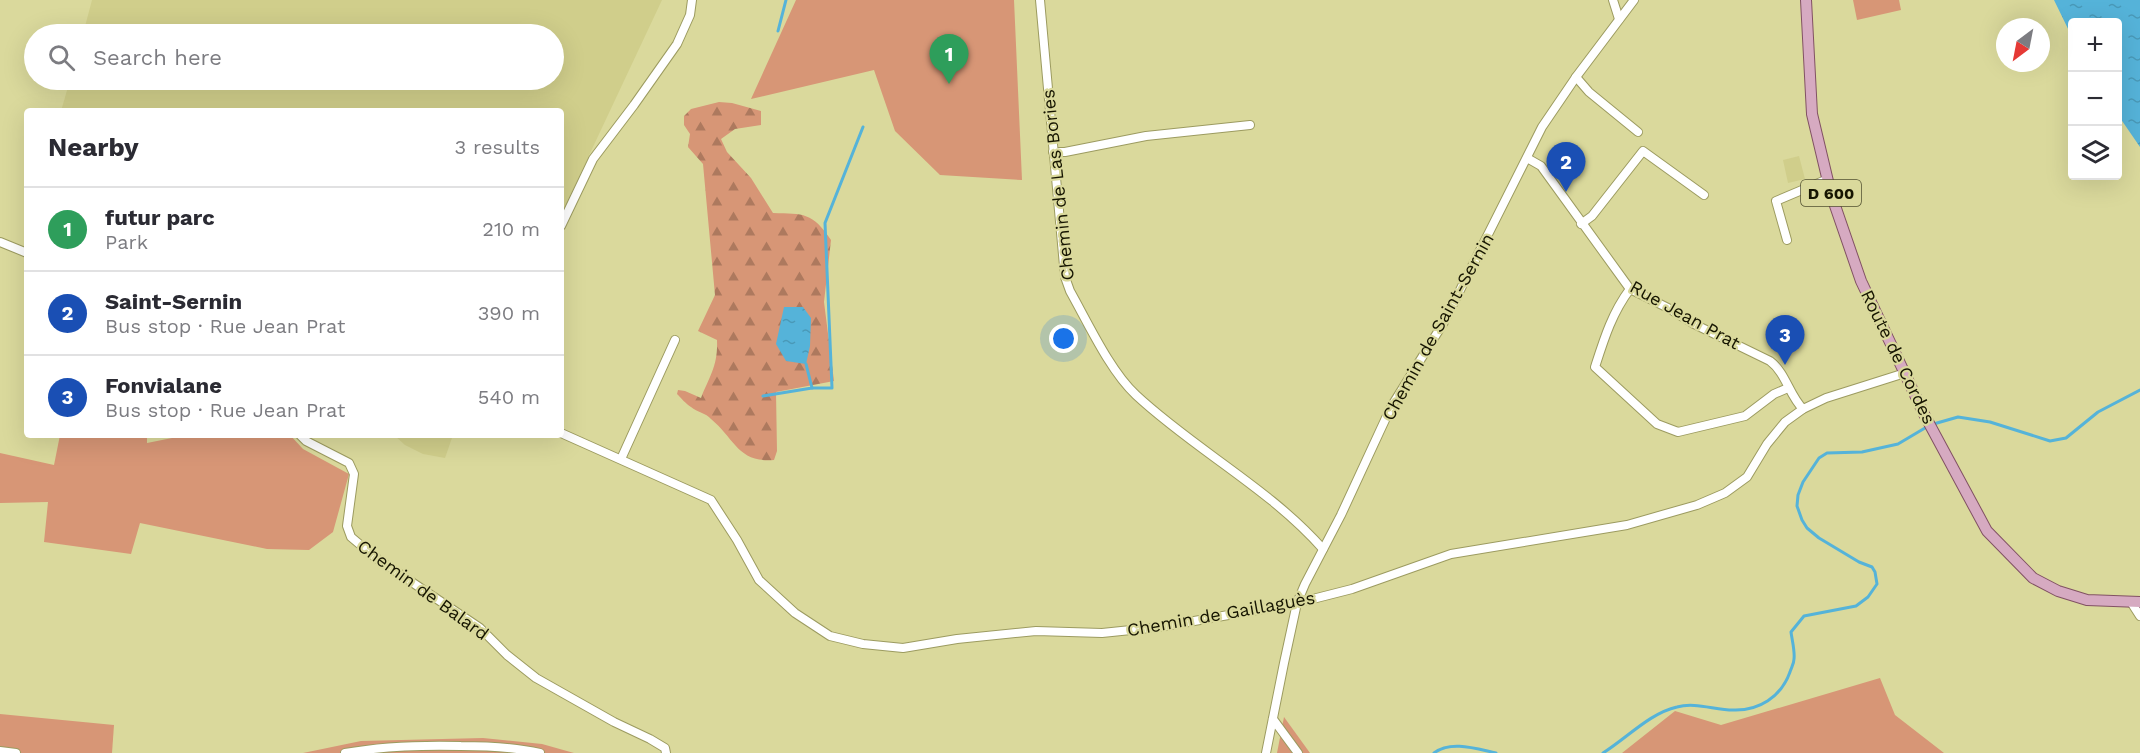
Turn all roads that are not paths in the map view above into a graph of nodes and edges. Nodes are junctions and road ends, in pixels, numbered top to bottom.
1 (692, 0) edge
2 (1040, 0) edge
3 (1613, 0) edge
4 (1634, 0) edge
5 (1806, 0) edge
6 (1619, 19) junction
7 (1576, 77) junction
8 (1250, 125) dead end
9 (1638, 132) dead end
10 (1053, 152) junction
11 (1527, 158) junction
12 (1828, 179) junction
13 (1704, 195) dead end
14 (564, 220) edge
15 (1581, 224) junction
16 (1787, 240) dead end
17 (0, 242) edge
18 (24, 252) edge
19 (1630, 289) junction
20 (675, 340) dead end
21 (1905, 373) junction
22 (1788, 388) junction
23 (1803, 409) junction
24 (564, 433) edge
25 (303, 438) edge
26 (621, 459) junction
27 (1323, 549) junction
28 (2135, 602) edge
29 (1297, 603) junction
30 (2140, 616) edge
31 (1273, 719) junction
32 (0, 752) edge
33 (16, 753) edge
34 (345, 753) edge
35 (540, 753) edge
36 (666, 753) edge
37 (1266, 753) edge
38 (1298, 753) edge

1 - 14 street
2 - 10 street, Chemin de Las Bories
3 - 6 street
4 - 6 street, Chemin de Saint-Sernin
5 - 12 main road, Route de Cordes / D 600
6 - 7 street, Chemin de Saint-Sernin
7 - 9 street
7 - 11 street, Chemin de Saint-Sernin
8 - 10 street
10 - 27 street, Chemin de Las Bories
11 - 15 street, Rue Jean Prat
11 - 27 street, Chemin de Saint-Sernin
12 - 16 street
12 - 21 main road, Route de Cordes / D 600
13 - 15 street
15 - 19 street, Rue Jean Prat
17 - 18 street
19 - 22 street, Rue Jean Prat
19 - 22 street
20 - 26 street
21 - 23 street, Chemin de Gaillaguès
21 - 28 main road, Route de Cordes / D 600
22 - 23 street, Rue Jean Prat
23 - 29 street, Chemin de Gaillaguès
24 - 26 street, Chemin de Gaillaguès
25 - 36 street, Chemin de Balard
26 - 29 street, Chemin de Gaillaguès
27 - 29 street, Chemin de Saint-Sernin
28 - 30 street
29 - 31 street, Chemin de Saint-Sernin
31 - 37 street, Chemin de Saint-Sernin
31 - 38 street
32 - 33 street
34 - 35 street

